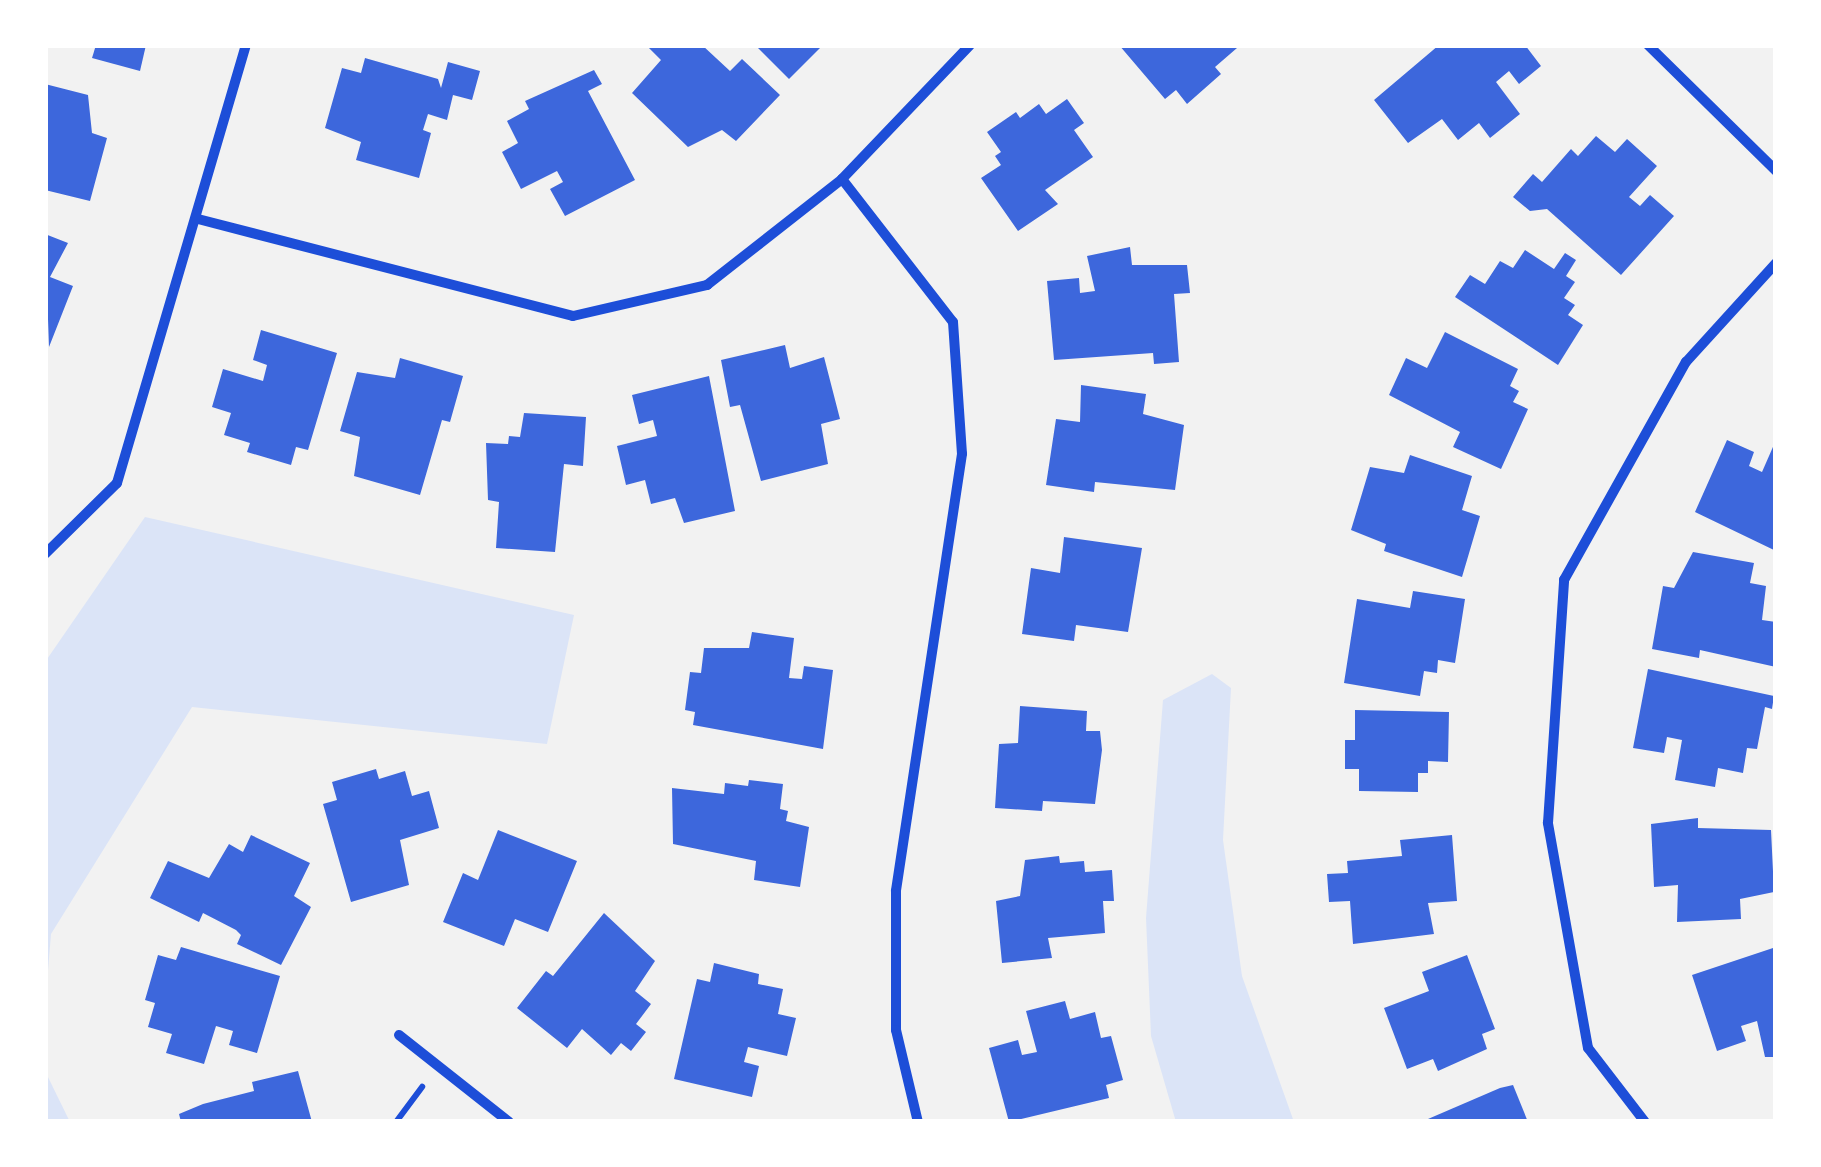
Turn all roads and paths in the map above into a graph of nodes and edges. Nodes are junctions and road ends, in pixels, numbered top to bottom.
1 (246, 45) edge
2 (970, 45) edge
3 (1648, 45) edge
4 (1776, 170) edge
5 (842, 179) junction
6 (198, 219) junction
7 (1776, 263) edge
8 (45, 554) edge
9 (399, 1035) dead end
10 (438, 1066) junction
11 (396, 1122) edge
12 (509, 1122) edge
13 (918, 1122) edge
14 (1645, 1122) edge

1 - 6 street
2 - 5 street
3 - 4 street
5 - 6 street
5 - 13 street
6 - 8 street
7 - 14 street
9 - 10 street
10 - 11 path
10 - 12 street

